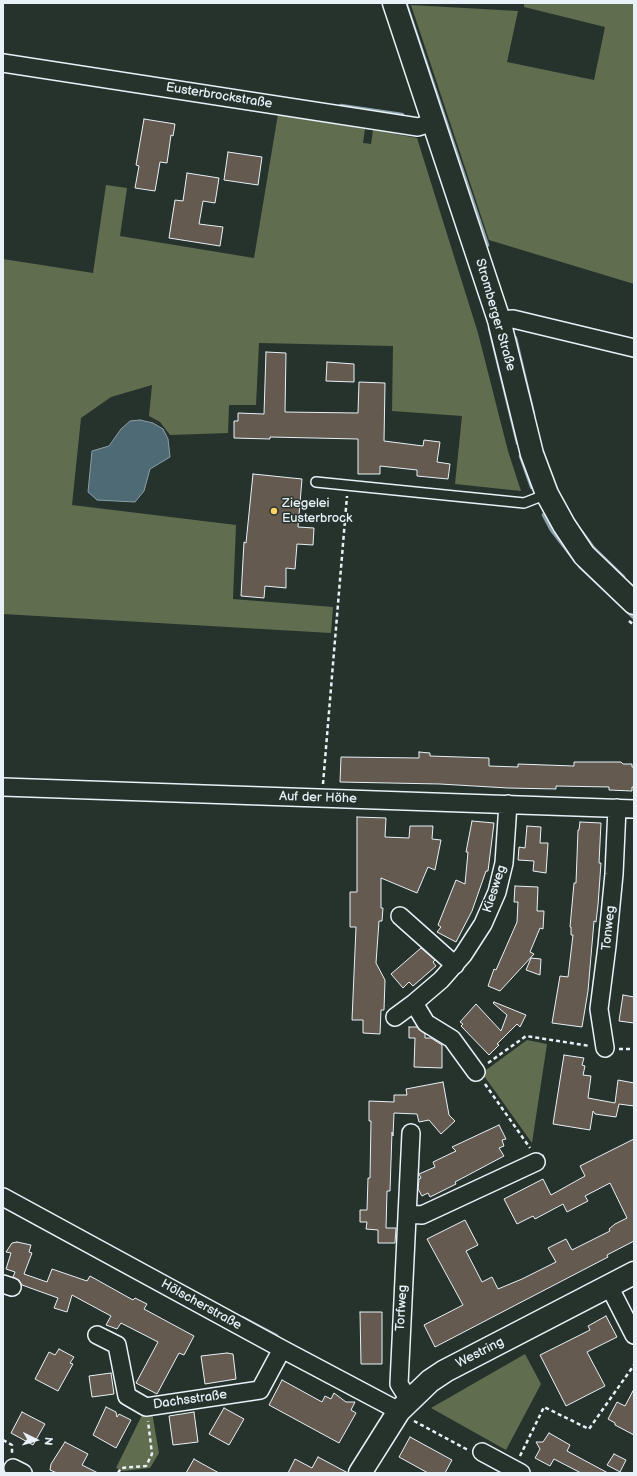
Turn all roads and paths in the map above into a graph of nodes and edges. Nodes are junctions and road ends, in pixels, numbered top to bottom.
1 (394, 3) edge
2 (3, 63) edge
3 (434, 122) junction
4 (500, 320) junction
5 (634, 348) edge
6 (316, 482) dead end
7 (348, 484) junction
8 (547, 494) junction
9 (634, 603) edge
10 (3, 787) edge
11 (322, 798) junction
12 (508, 804) junction
13 (617, 808) junction
14 (634, 808) edge
15 (400, 916) dead end
16 (455, 965) junction
17 (414, 1003) junction
18 (395, 1017) dead end
19 (605, 1048) joint
20 (476, 1072) junction
21 (411, 1133) dead end
22 (536, 1162) joint
23 (3, 1196) edge
24 (407, 1214) junction
25 (634, 1273) edge
26 (609, 1286) junction
27 (97, 1335) dead end
28 (634, 1335) edge
29 (282, 1350) junction
30 (634, 1365) edge
31 (404, 1405) junction
32 (146, 1407) junction
33 (482, 1452) joint
34 (517, 1471) edge
35 (118, 1473) edge
36 (360, 1473) edge

1 - 3 main road, Stromberger Straße
2 - 3 street, Eusterbrockstraße
3 - 4 main road, Stromberger Straße
4 - 5 street
4 - 8 main road, Stromberger Straße
6 - 7 lane
7 - 8 lane
7 - 11 path
8 - 9 main road, Stromberger Straße
10 - 11 street, Auf der Höhe
11 - 12 street, Auf der Höhe
12 - 13 street, Auf der Höhe
12 - 16 street, Kiesweg
13 - 14 street, Auf der Höhe
13 - 19 street, Tonweg
15 - 16 street
16 - 17 street, Kiesweg
17 - 18 street, Kiesweg
17 - 20 street
19 - 20 path
20 - 22 path
21 - 24 street, Torfweg
22 - 24 street
23 - 29 street, Hölscherstraße
24 - 31 street, Torfweg
25 - 26 main road, Westring
26 - 28 street
26 - 31 main road, Westring
27 - 32 street, Dachsstraße
29 - 31 street, Hölscherstraße
29 - 32 street, Dachsstraße
30 - 34 path
31 - 33 path
31 - 36 main road, Westring
32 - 35 path
33 - 34 street

